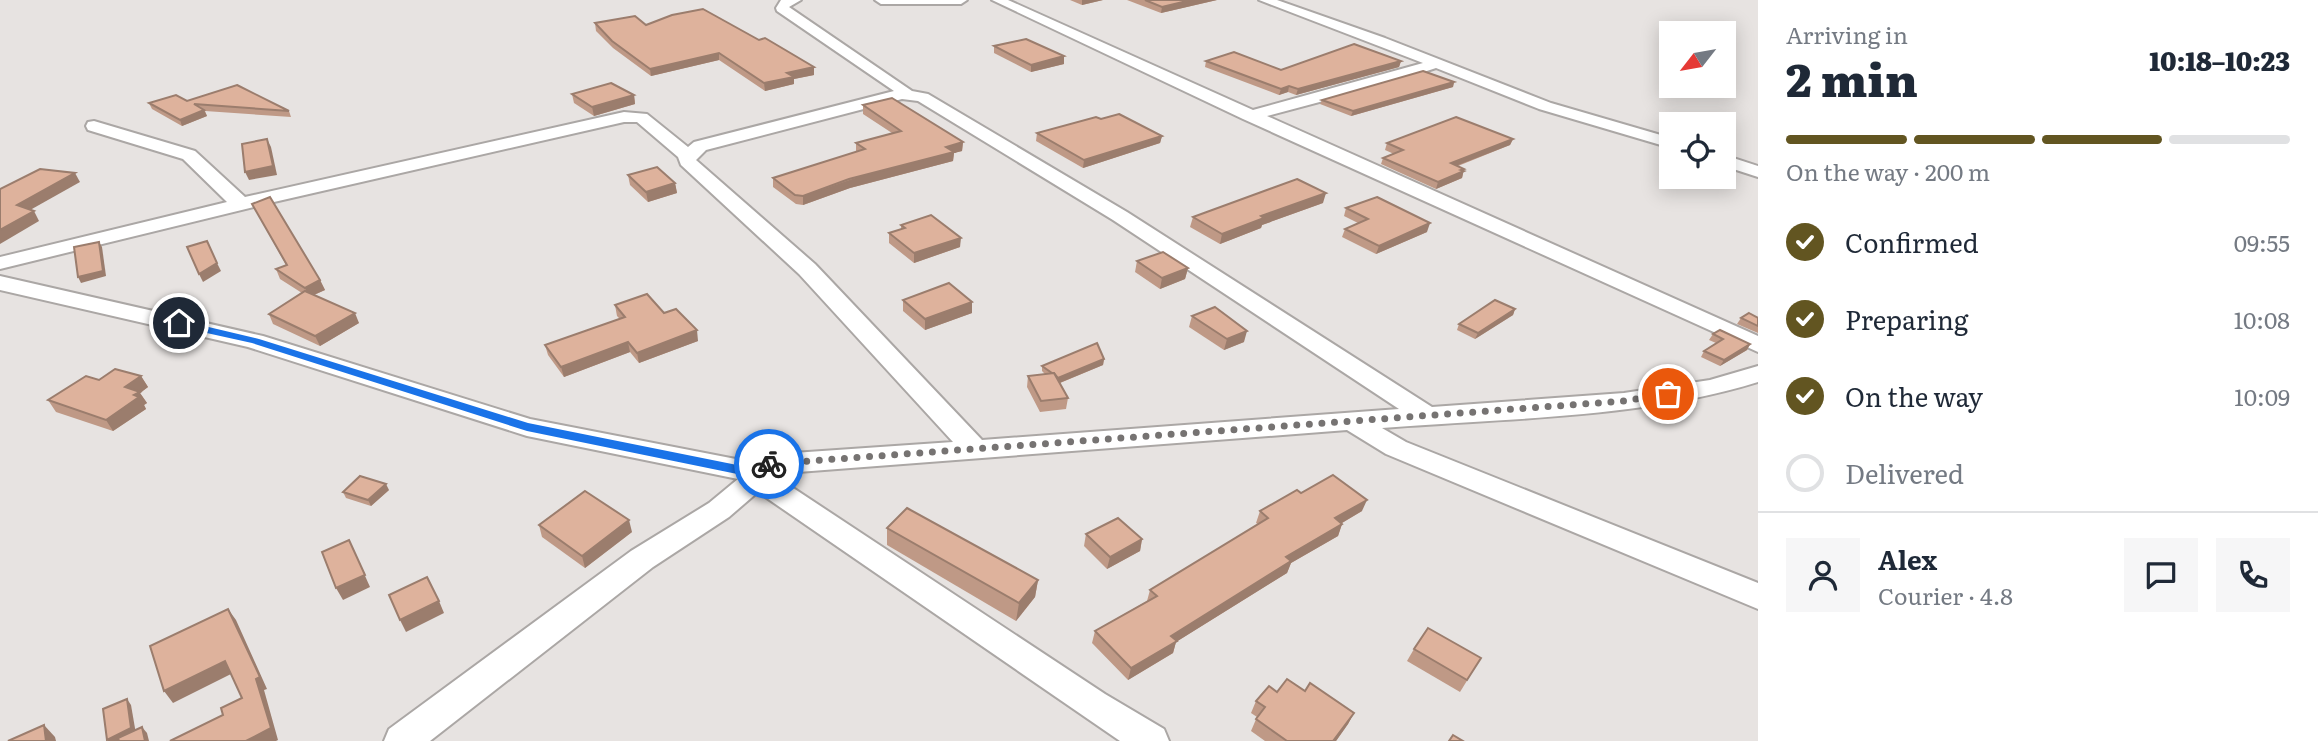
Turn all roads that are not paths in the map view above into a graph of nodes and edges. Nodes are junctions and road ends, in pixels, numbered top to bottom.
1 (795, 0) edge
2 (881, 0) edge
3 (961, 0) edge
4 (998, 0) edge
5 (1265, 0) edge
6 (1437, 63) junction
7 (902, 94) junction
8 (1249, 116) junction
9 (94, 126) dead end
10 (1659, 139) edge
11 (1736, 152) edge
12 (1758, 153) edge
13 (687, 155) junction
14 (1736, 164) edge
15 (1758, 172) edge
16 (241, 204) junction
17 (0, 263) edge
18 (0, 283) edge
19 (1758, 345) edge
20 (1758, 374) edge
21 (1426, 415) junction
22 (1351, 421) junction
23 (974, 448) junction
24 (752, 475) junction
25 (1758, 596) edge
26 (402, 741) edge
27 (1151, 741) edge

1 - 7 street
2 - 3 street
4 - 8 street
5 - 6 street
6 - 8 street
6 - 10 street
7 - 13 street
7 - 21 street
8 - 19 street
9 - 16 street
11 - 12 street
13 - 16 street
13 - 23 street
14 - 15 street
16 - 17 street
18 - 24 street
20 - 21 street
21 - 22 street
22 - 23 street
22 - 25 street
23 - 24 street
24 - 26 street
24 - 27 street

